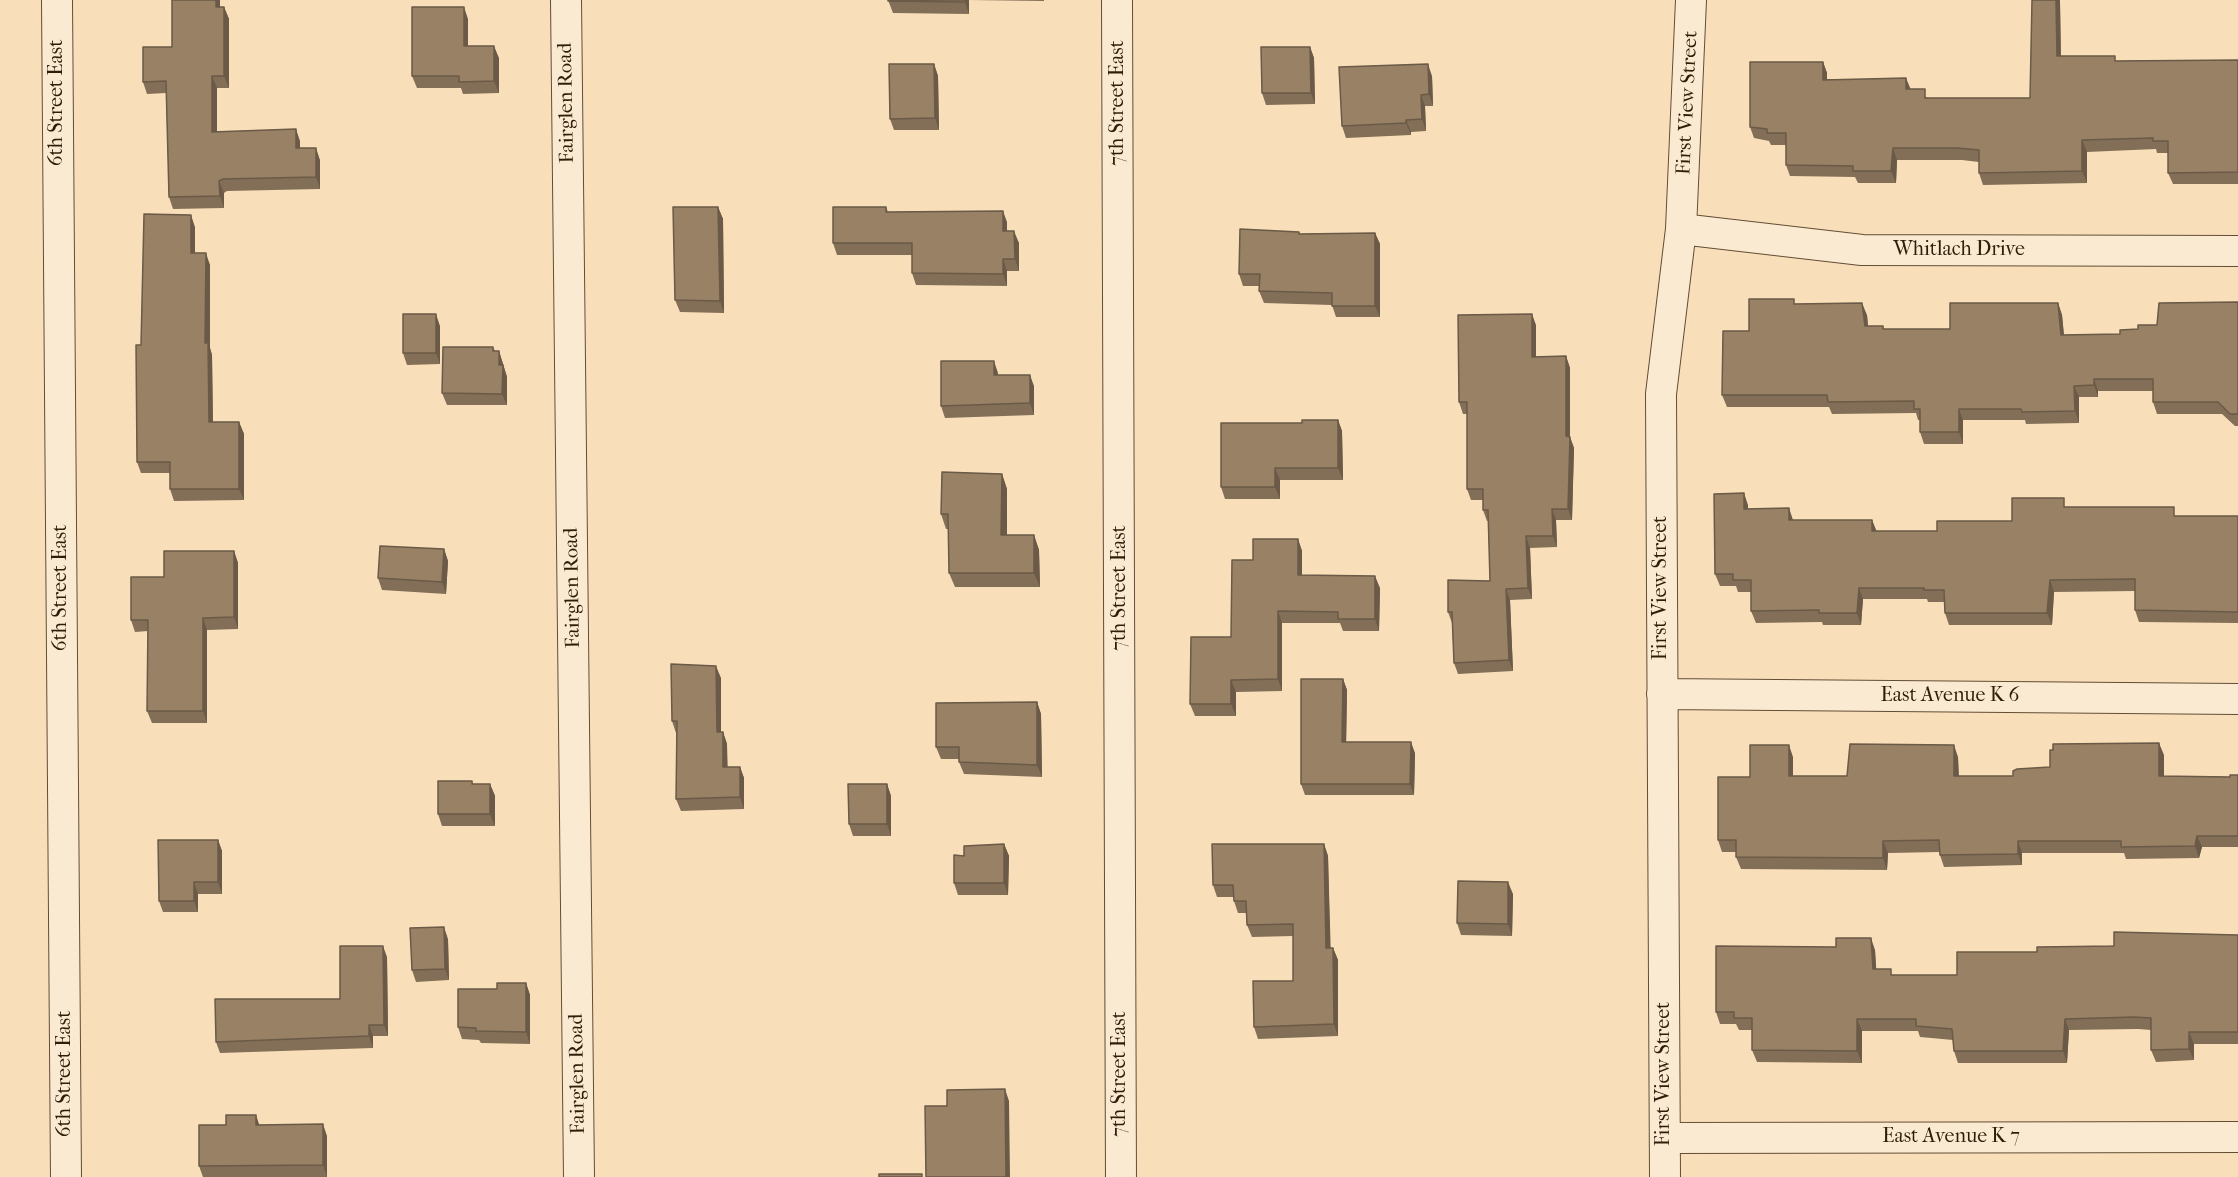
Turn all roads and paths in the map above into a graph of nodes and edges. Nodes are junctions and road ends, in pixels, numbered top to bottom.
1 (57, 0) edge
2 (566, 0) edge
3 (1117, 0) edge
4 (1691, 0) edge
5 (1681, 229) junction
6 (2238, 251) edge
7 (1662, 694) junction
8 (2238, 699) edge
9 (2238, 1137) edge
10 (1665, 1138) junction
11 (66, 1177) edge
12 (579, 1177) edge
13 (1121, 1177) edge
14 (1665, 1177) edge

1 - 11 street, 6th Street East
2 - 12 street, Fairglen Road
3 - 13 street, 7th Street East
4 - 5 street, First View Street
5 - 6 street, Whitlach Drive
5 - 7 street, First View Street
7 - 8 street, East Avenue K 6
7 - 10 street, First View Street
9 - 10 street, East Avenue K 7
10 - 14 street, First View Street

